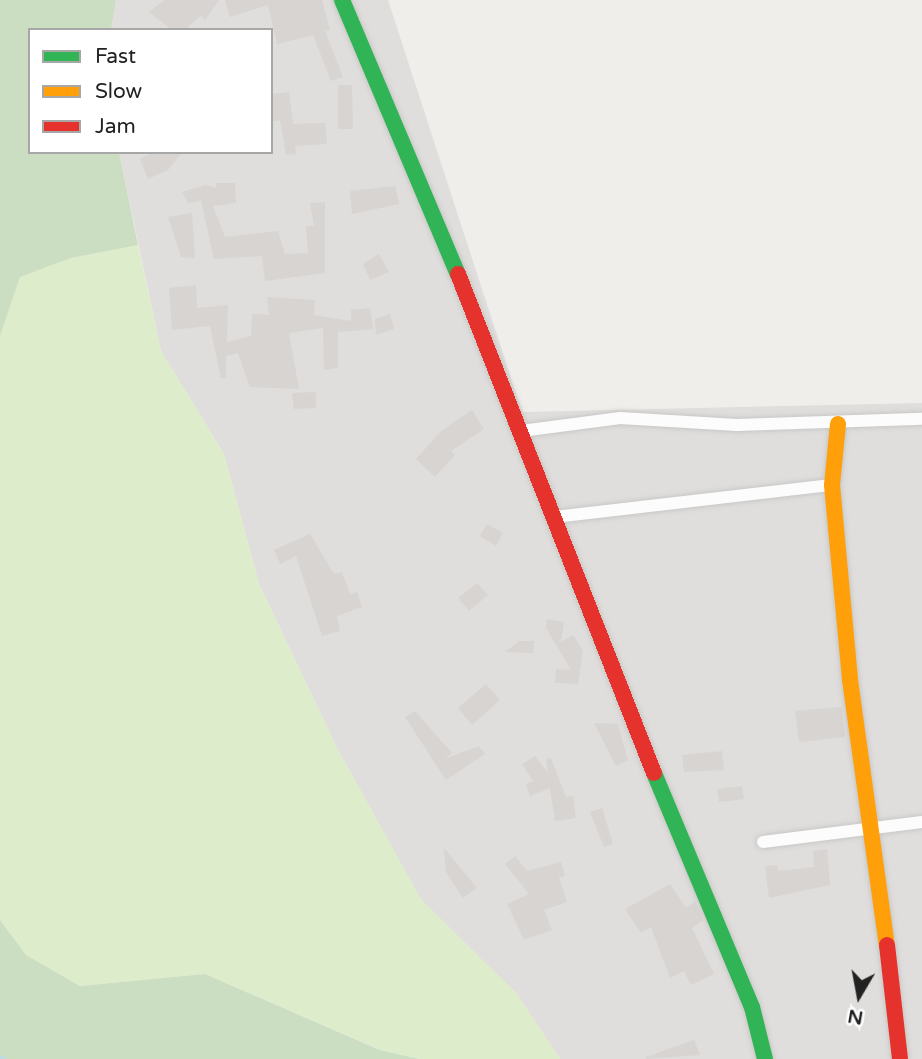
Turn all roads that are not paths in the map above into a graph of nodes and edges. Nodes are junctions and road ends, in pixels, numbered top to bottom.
1 (342, 0) edge
2 (922, 419) edge
3 (838, 424) junction
4 (521, 431) junction
5 (832, 485) junction
6 (554, 517) junction
7 (922, 822) edge
8 (874, 826) junction
9 (763, 842) dead end
10 (765, 1059) edge
11 (900, 1059) edge

1 - 4 street
2 - 3 street
3 - 4 street
3 - 5 street
4 - 6 street
5 - 6 street
5 - 8 street
6 - 10 street
7 - 8 street
8 - 9 street
8 - 11 street

